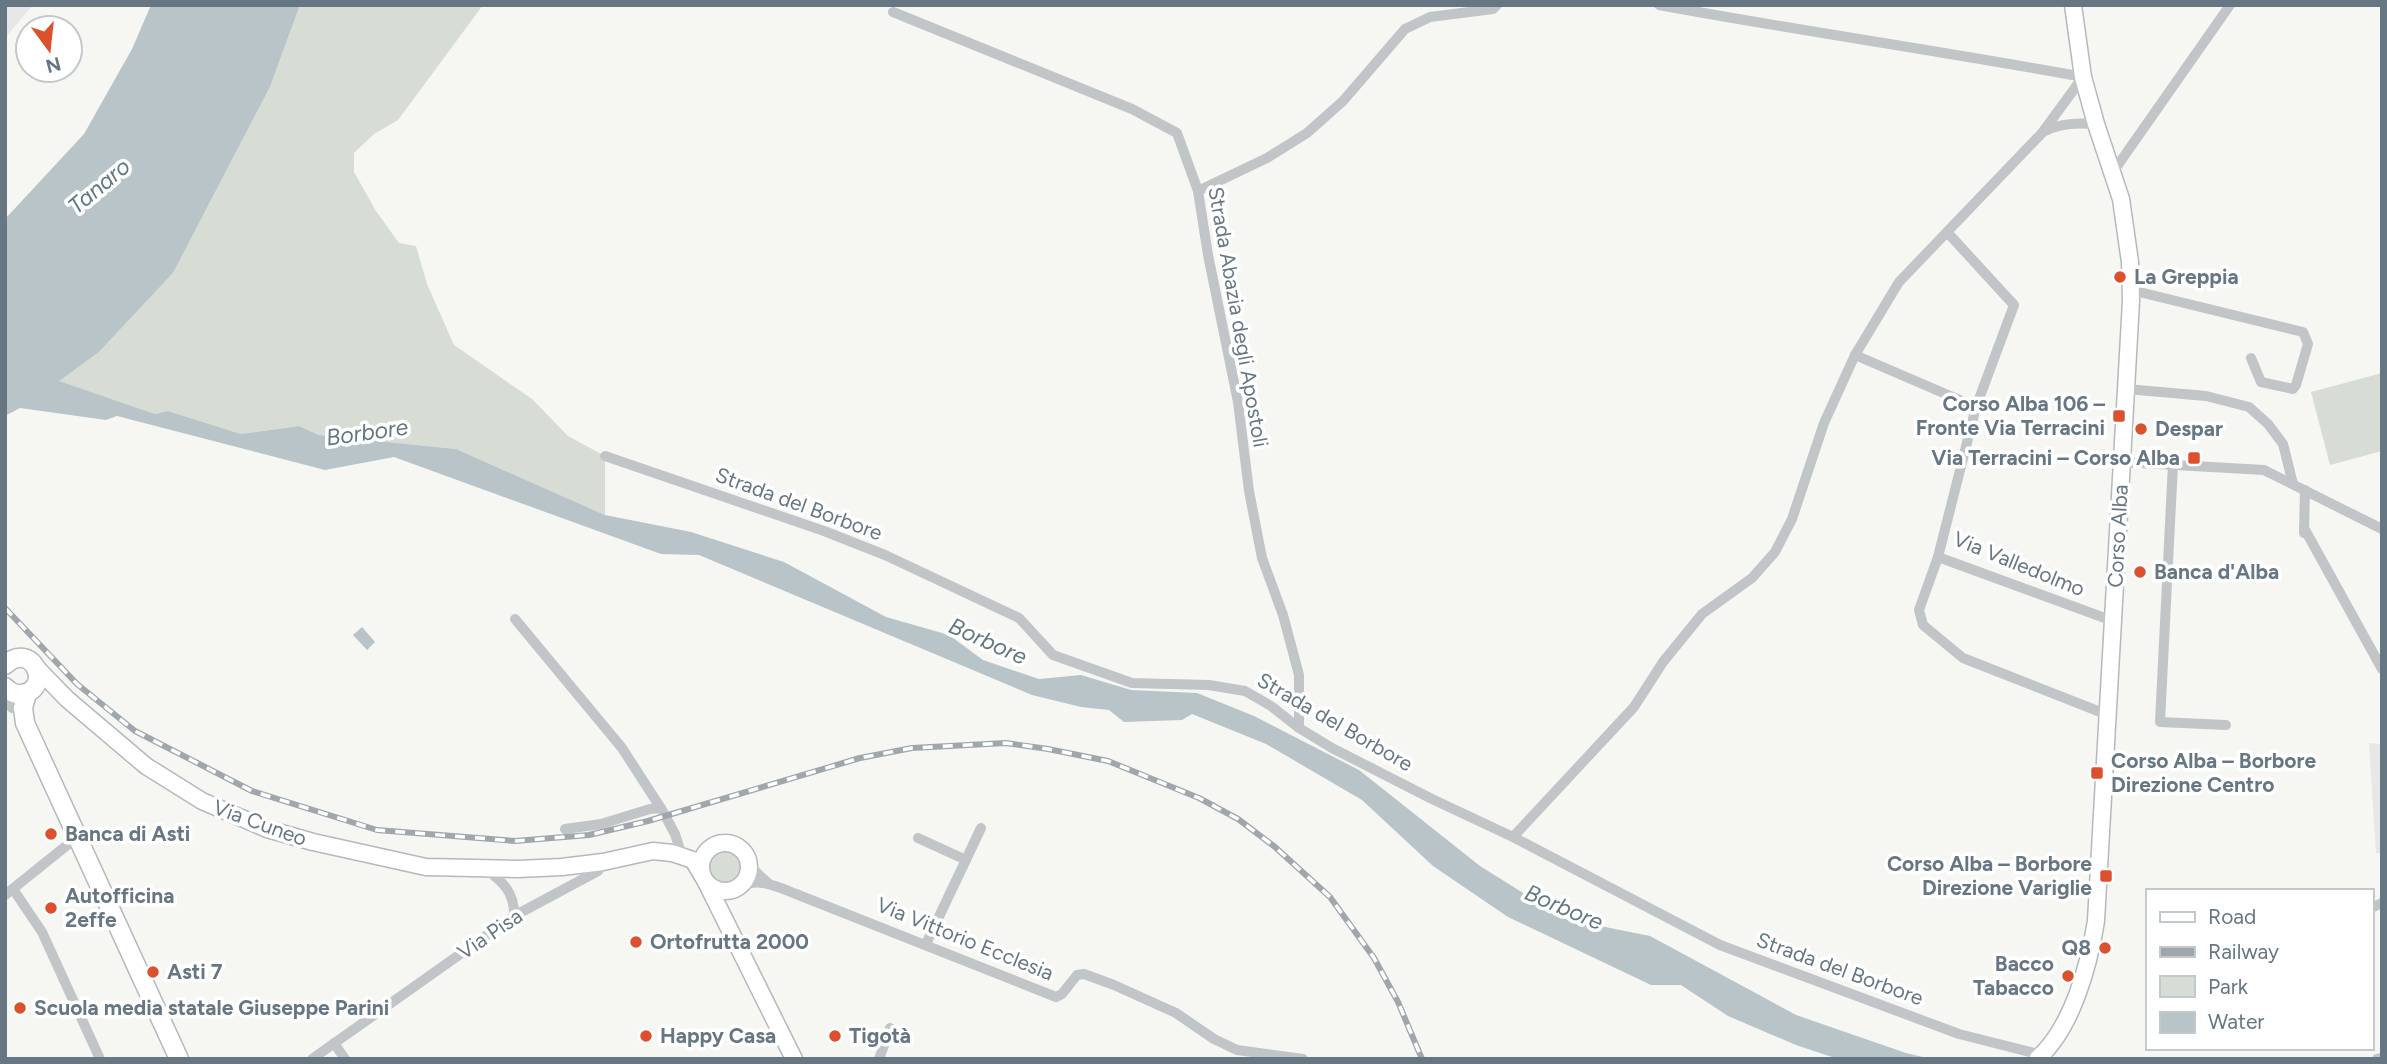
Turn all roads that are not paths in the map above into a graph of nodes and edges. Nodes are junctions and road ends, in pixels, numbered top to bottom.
1 (1497, 5) edge
2 (1659, 5) edge
3 (2073, 5) edge
4 (2230, 5) edge
5 (893, 12) dead end
6 (2084, 77) junction
7 (2096, 124) junction
8 (2042, 132) junction
9 (2113, 172) junction
10 (1198, 191) junction
11 (1947, 232) junction
12 (2131, 289) junction
13 (1855, 355) junction
14 (2251, 358) dead end
15 (2126, 389) junction
16 (1976, 407) junction
17 (606, 456) dead end
18 (2122, 461) junction
19 (2173, 464) junction
20 (2292, 484) junction
21 (2305, 490) junction
22 (2382, 529) edge
23 (1938, 557) junction
24 (515, 619) dead end
25 (2113, 621) junction
26 (16, 660) edge
27 (2382, 669) edge
28 (6, 688) edge
29 (30, 690) junction
30 (67, 699) junction
31 (9, 703) edge
32 (2108, 715) junction
33 (25, 723) junction
34 (2226, 725) dead end
35 (1299, 728) junction
36 (661, 808) junction
37 (565, 828) dead end
38 (981, 828) dead end
39 (1513, 837) junction
40 (76, 838) junction
41 (918, 838) dead end
42 (713, 846) junction
43 (682, 856) junction
44 (748, 859) junction
45 (966, 860) junction
46 (603, 862) junction
47 (486, 869) junction
48 (704, 879) junction
49 (769, 884) junction
50 (737, 888) junction
51 (9, 892) edge
52 (723, 913) junction
53 (514, 916) junction
54 (926, 944) junction
55 (890, 1028) dead end
56 (334, 1043) junction
57 (2042, 1057) edge
58 (100, 1059) edge
59 (179, 1059) edge
60 (312, 1059) edge
61 (345, 1059) edge
62 (794, 1059) edge
63 (879, 1059) edge
64 (1303, 1059) edge

1 - 10 street
2 - 6 street
3 - 6 street, Corso Alba
4 - 9 street
5 - 10 street, Strada Abazia degli Apostoli
6 - 7 street, Corso Alba
6 - 8 street
7 - 8 street
7 - 9 street, Corso Alba
8 - 11 street
9 - 12 street, Corso Alba
10 - 35 street, Strada Abazia degli Apostoli
11 - 13 street
11 - 16 street, Via Valledolmo
12 - 14 street
12 - 15 street, Corso Alba
13 - 16 street
13 - 39 street
15 - 18 street, Corso Alba
15 - 20 street
16 - 23 street, Via Valledolmo
17 - 35 street, Strada del Borbore
18 - 19 street
18 - 25 street, Corso Alba
19 - 20 street
19 - 34 street
20 - 21 street
21 - 22 street
21 - 27 street
23 - 25 street, Via Valledolmo
23 - 32 street
24 - 36 street
25 - 32 street, Corso Alba
26 - 29 main road
26 - 30 street, Via Cuneo
28 - 29 main road
28 - 31 main road
29 - 30 street, Via Cuneo
29 - 33 main road
30 - 47 street, Via Cuneo
31 - 33 main road
32 - 57 street, Corso Alba
33 - 40 main road
35 - 39 street, Strada del Borbore
36 - 37 street
36 - 43 street
38 - 45 street
39 - 57 street, Strada del Borbore
40 - 51 street
40 - 59 main road
41 - 45 street
42 - 43 street, Via Pisa
42 - 44 street
42 - 48 street
43 - 46 street, Via Pisa
43 - 48 street
44 - 49 street, Via Vittorio Ecclesia
44 - 50 street
45 - 54 street
46 - 47 street, Via Cuneo
46 - 53 street, Via Pisa
47 - 53 street
48 - 50 street
48 - 52 street
49 - 50 street, Via Vittorio Ecclesia
49 - 54 street, Via Vittorio Ecclesia
50 - 52 street
51 - 58 street
52 - 62 street
53 - 56 street, Via Pisa
54 - 64 street, Via Vittorio Ecclesia
55 - 63 street
56 - 60 street, Via Pisa
56 - 61 street

